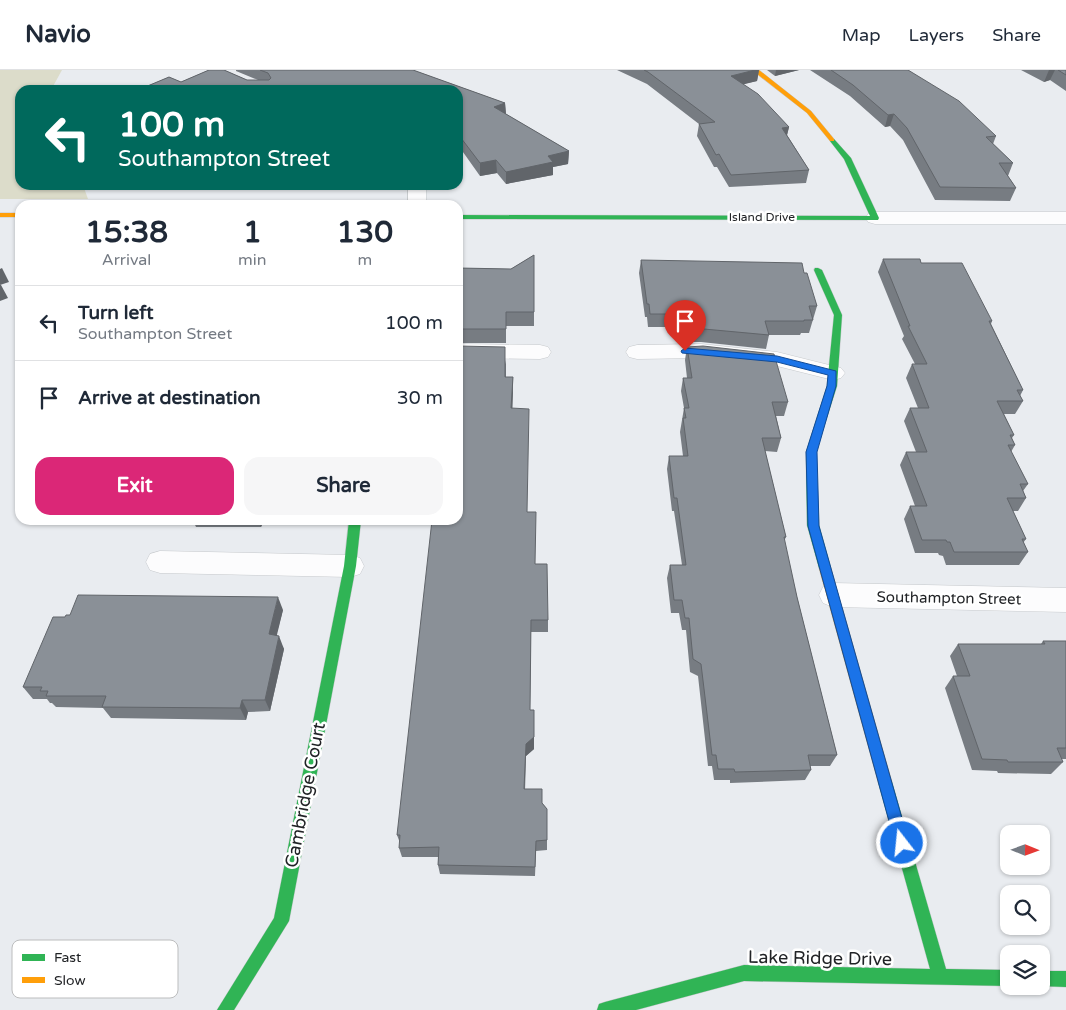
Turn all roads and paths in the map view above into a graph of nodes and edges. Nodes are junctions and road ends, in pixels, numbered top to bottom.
1 (755, 70) edge
2 (0, 215) edge
3 (15, 215) edge
4 (463, 216) edge
5 (875, 218) junction
6 (1066, 218) edge
7 (818, 270) dead end
8 (463, 351) edge
9 (540, 352) dead end
10 (637, 352) dead end
11 (833, 374) junction
12 (354, 525) edge
13 (160, 562) dead end
14 (350, 566) junction
15 (833, 595) junction
16 (1066, 600) edge
17 (940, 977) junction
18 (1000, 978) edge
19 (1050, 979) edge
20 (1066, 979) edge
21 (225, 1010) edge
22 (605, 1010) edge

1 - 5 street
2 - 3 street
4 - 5 street, Island Drive
5 - 6 street, Island Drive
7 - 11 street
8 - 9 street
10 - 11 street
11 - 15 street
12 - 14 street, Cambridge Court
13 - 14 street
14 - 21 street, Cambridge Court
15 - 16 street, Southampton Street
15 - 17 street
17 - 18 street, Lake Ridge Drive
17 - 22 street, Lake Ridge Drive
19 - 20 street

